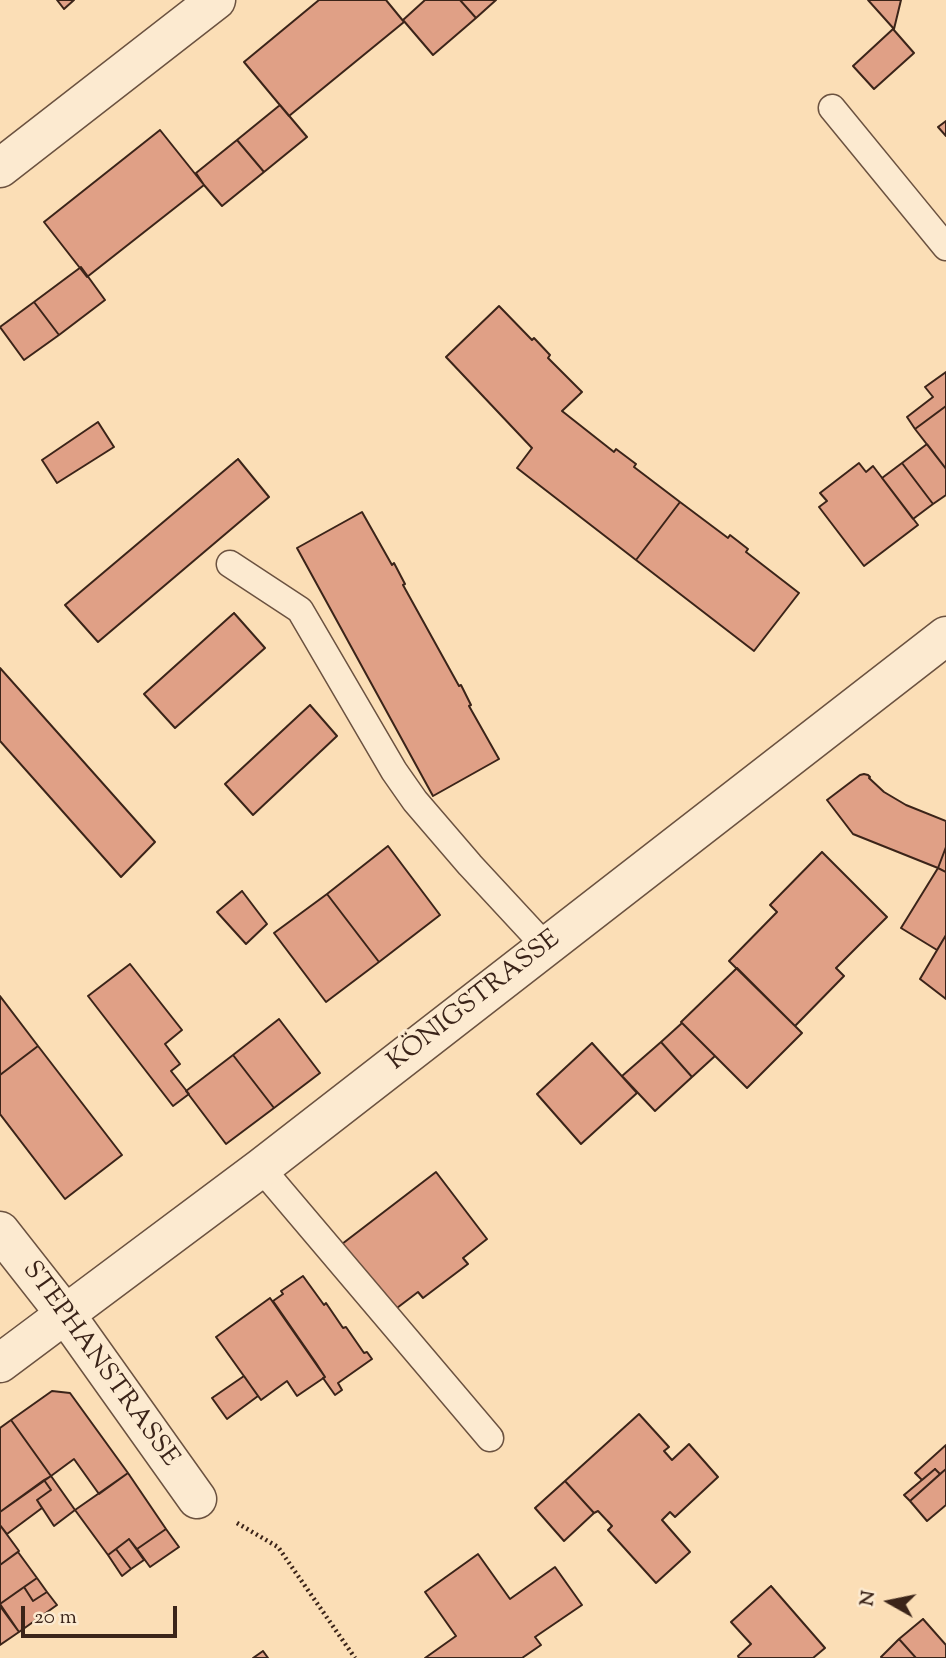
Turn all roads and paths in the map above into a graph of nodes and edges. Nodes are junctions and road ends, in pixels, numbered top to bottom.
1 (216, 0) edge
2 (832, 108) dead end
3 (0, 167) edge
4 (946, 247) edge
5 (229, 564) dead end
6 (946, 636) edge
7 (546, 947) junction
8 (261, 1168) junction
9 (0, 1231) edge
10 (66, 1315) junction
11 (0, 1363) edge
12 (489, 1438) dead end
13 (197, 1499) joint
14 (355, 1658) edge

1 - 3 street
2 - 4 lane
5 - 7 lane
6 - 7 street, KÖNIGSTRASSE
7 - 8 street, KÖNIGSTRASSE
8 - 10 street, KÖNIGSTRASSE
8 - 12 lane
9 - 10 street, STEPHANSTRASSE
10 - 11 street, KÖNIGSTRASSE
10 - 13 street, STEPHANSTRASSE
13 - 14 path

